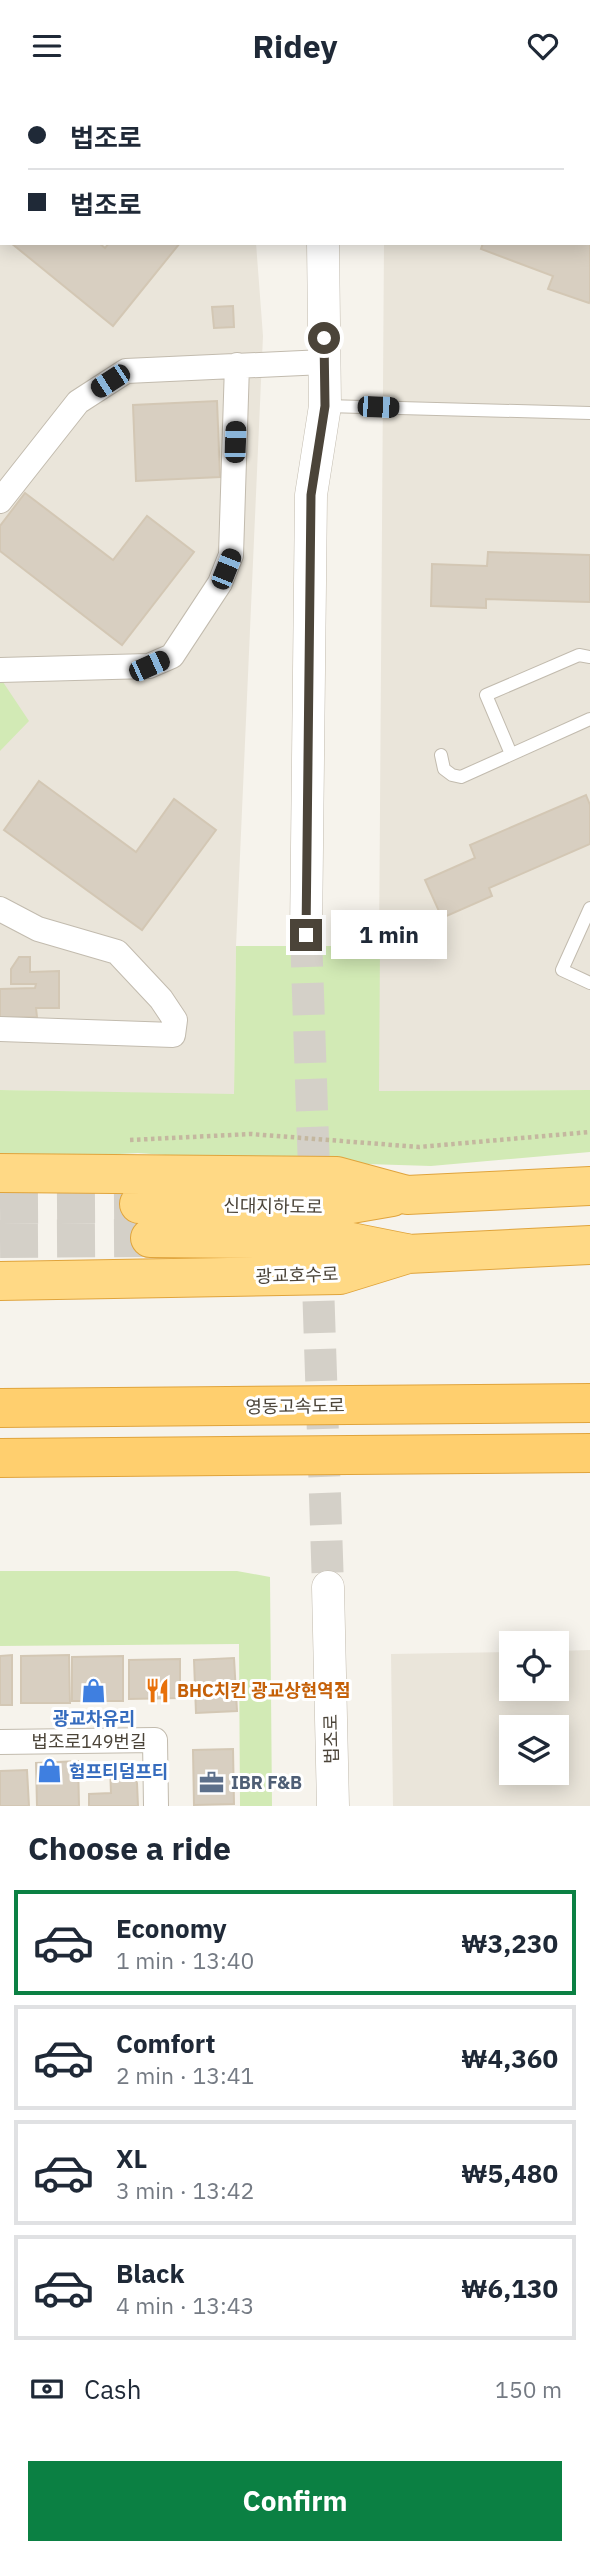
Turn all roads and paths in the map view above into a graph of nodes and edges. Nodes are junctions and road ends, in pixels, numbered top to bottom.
1 (323, 245) edge
2 (324, 362) junction
3 (237, 365) junction
4 (325, 406) junction
5 (590, 413) edge
6 (0, 501) edge
7 (590, 657) edge
8 (0, 670) edge
9 (590, 719) edge
10 (512, 754) junction
11 (441, 755) dead end
12 (590, 908) edge
13 (0, 909) edge
14 (306, 935) tunnel mouth
15 (590, 983) edge
16 (0, 1029) edge
17 (590, 1132) edge
18 (122, 1140) dead end
19 (0, 1173) edge
20 (590, 1185) edge
21 (407, 1195) junction
22 (590, 1245) edge
23 (408, 1254) junction
24 (0, 1281) edge
25 (590, 1403) edge
26 (0, 1408) edge
27 (590, 1453) edge
28 (0, 1458) edge
29 (328, 1587) tunnel mouth
30 (0, 1742) edge
31 (156, 1806) edge
32 (333, 1806) edge

1 - 2 street
2 - 3 street
2 - 4 street
3 - 6 street
3 - 8 street
4 - 5 lane
4 - 14 street
7 - 10 lane
9 - 10 lane
10 - 11 lane
12 - 15 lane
13 - 16 street
17 - 18 path
19 - 21 highway
20 - 21 highway
21 - 23 highway, 신대지하도로
22 - 23 highway, 광교호수로
23 - 24 highway, 광교호수로
25 - 26 highway, 영동고속도로
27 - 28 highway
29 - 32 street, 법조로
30 - 31 street, 법조로149번길

